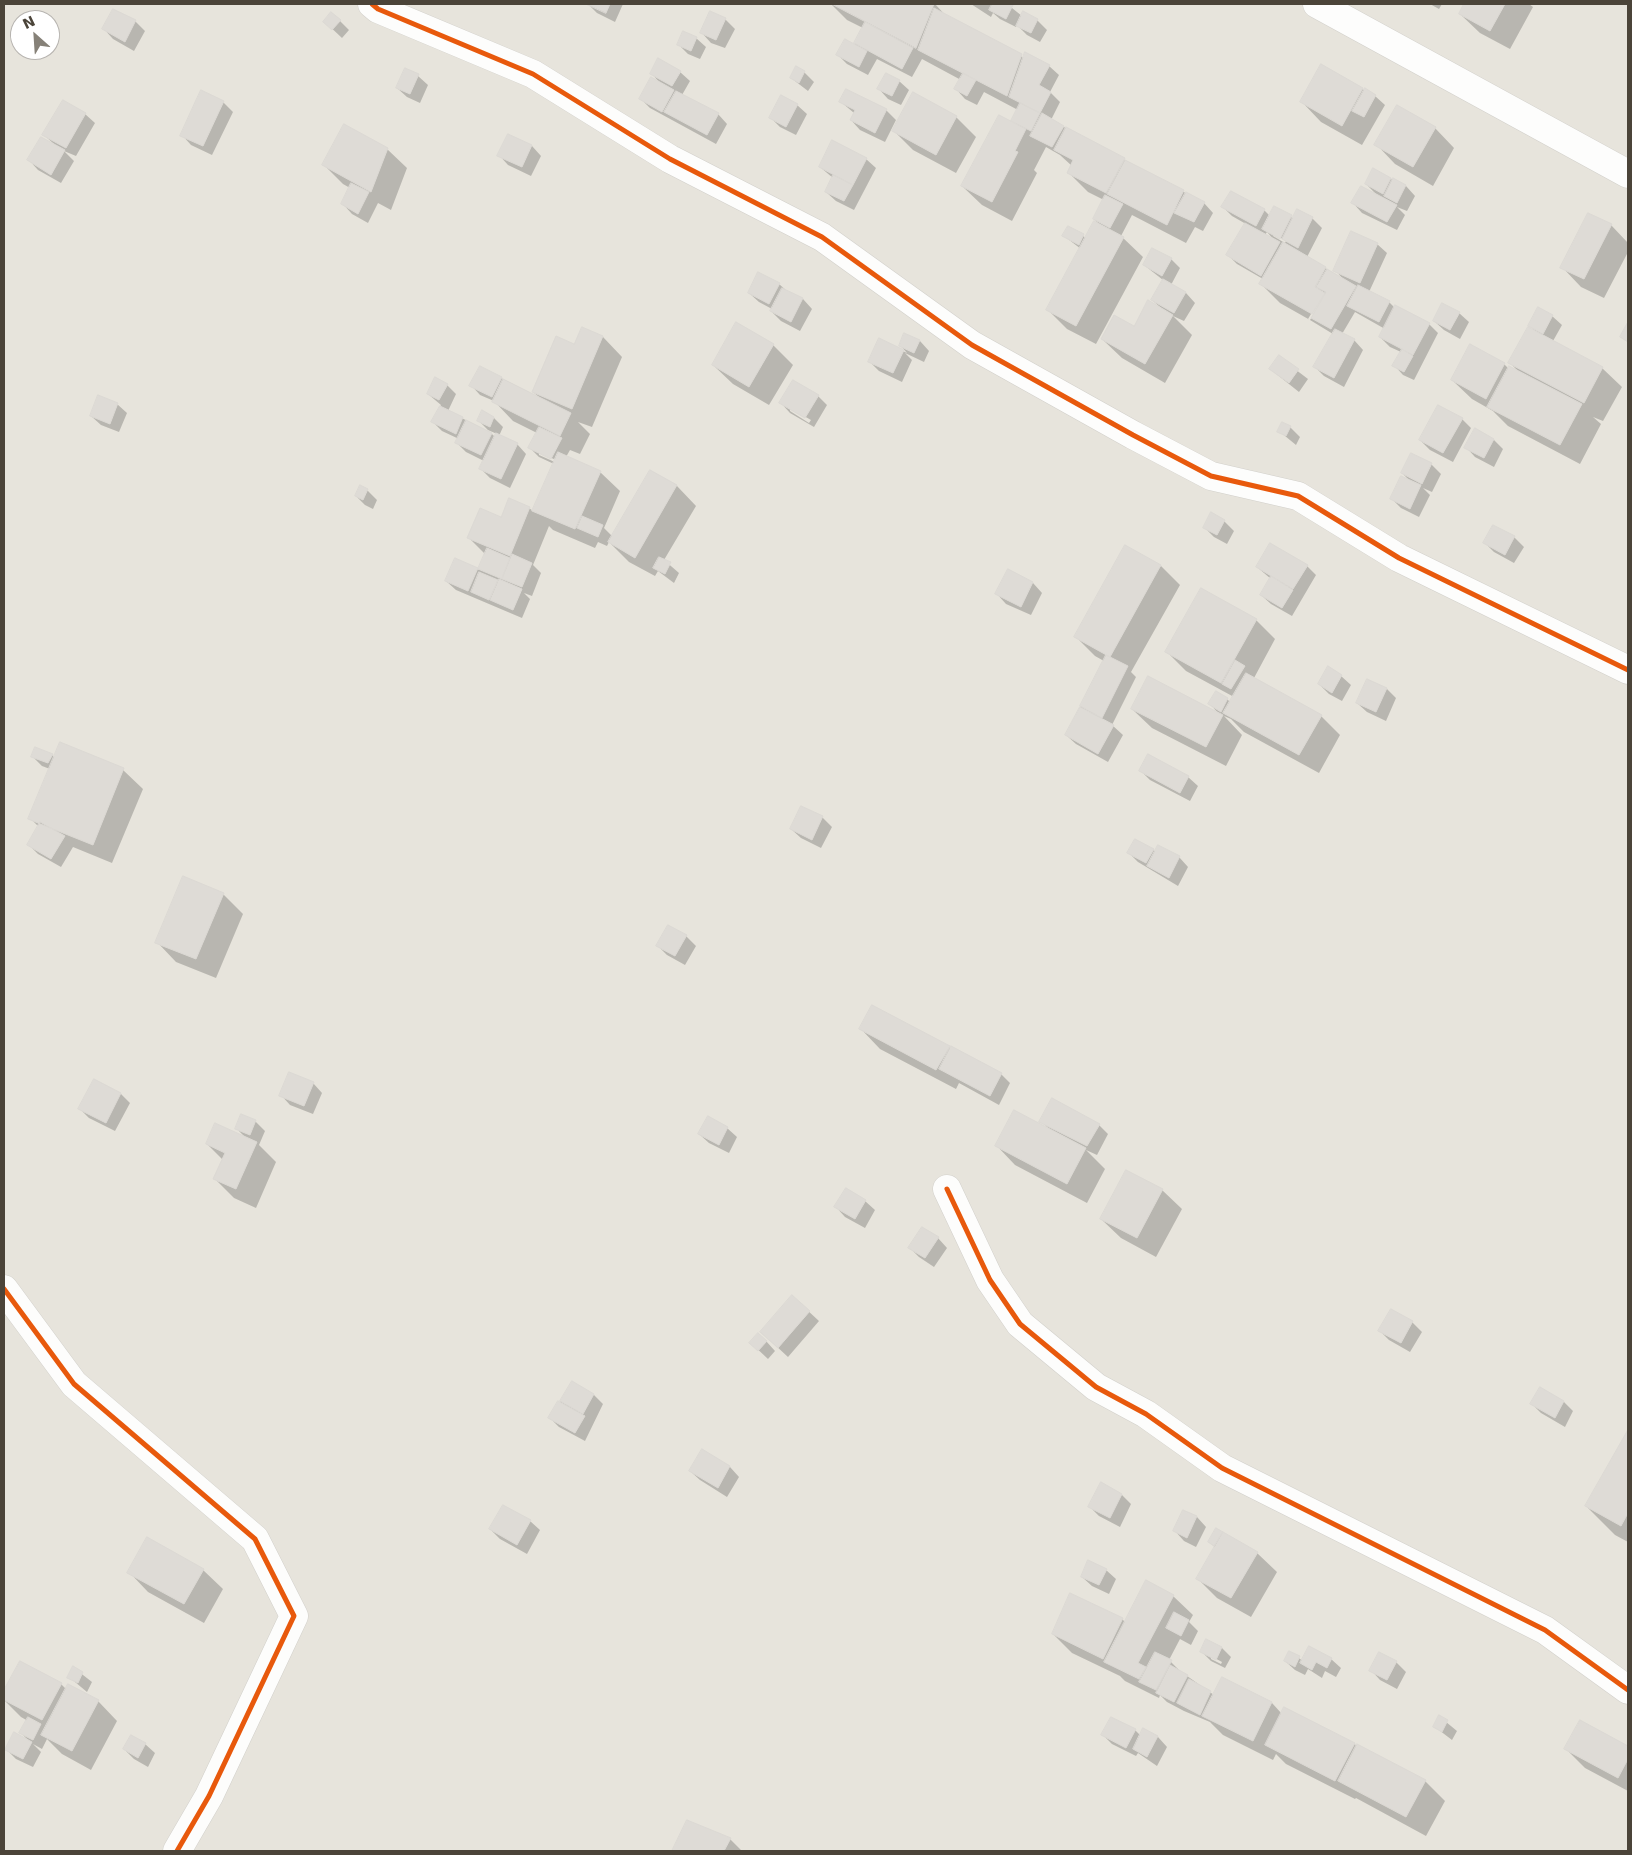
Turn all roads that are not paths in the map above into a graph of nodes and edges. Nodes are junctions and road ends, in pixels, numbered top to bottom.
1 (372, 4) edge
2 (1317, 4) edge
3 (1628, 174) edge
4 (1628, 670) edge
5 (946, 1188) dead end
6 (4, 1289) edge
7 (1628, 1690) edge
8 (178, 1851) edge

1 - 4 street
2 - 3 street
5 - 7 street
6 - 8 street

